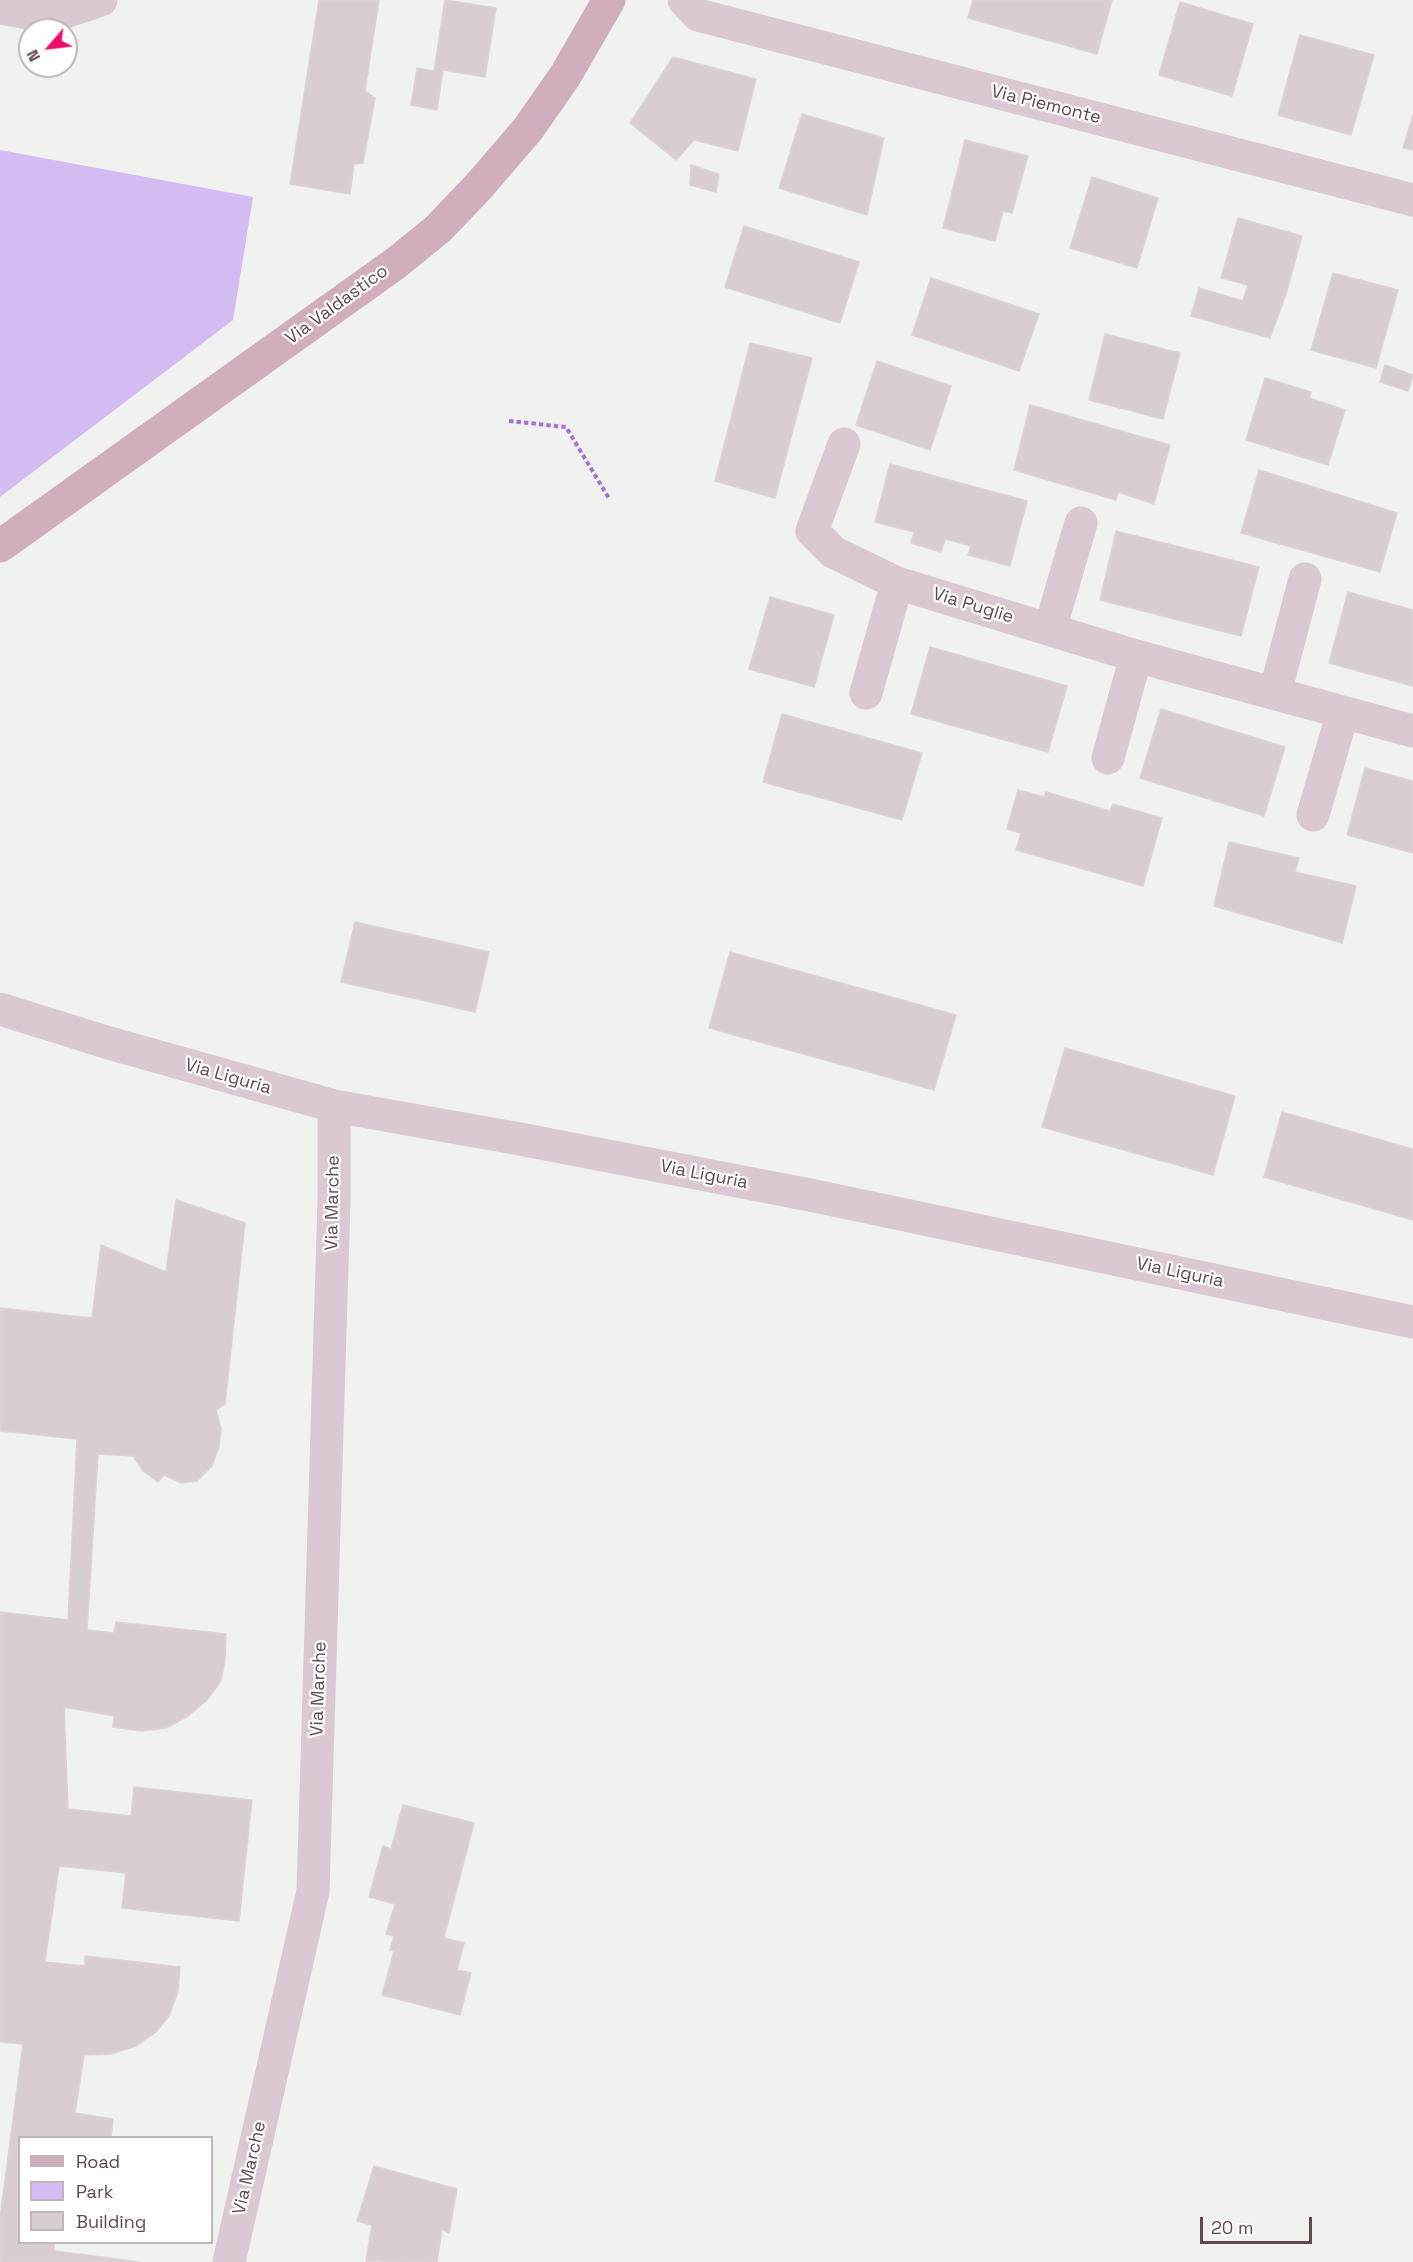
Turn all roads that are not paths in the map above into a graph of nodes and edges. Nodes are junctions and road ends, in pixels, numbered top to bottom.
1 (100, 0) edge
2 (609, 0) edge
3 (684, 0) edge
4 (0, 8) edge
5 (1413, 200) edge
6 (844, 444) dead end
7 (1081, 523) dead end
8 (0, 546) edge
9 (1305, 579) dead end
10 (897, 583) junction
11 (1050, 629) junction
12 (1136, 656) junction
13 (866, 693) dead end
14 (1275, 693) junction
15 (1343, 712) junction
16 (1413, 731) edge
17 (1108, 758) dead end
18 (1313, 815) dead end
19 (0, 1009) edge
20 (334, 1106) junction
21 (1413, 1322) edge
22 (229, 2262) edge

1 - 4 street
2 - 8 main road, Via Valdastico
3 - 5 street, Via Piemonte
6 - 10 street, Via Puglie
7 - 11 street
9 - 14 street
10 - 11 street, Via Puglie
10 - 13 street
11 - 12 street, Via Puglie
12 - 14 street, Via Puglie
12 - 17 street
14 - 15 street, Via Puglie
15 - 16 street, Via Puglie
15 - 18 street
19 - 20 street, Via Liguria
20 - 21 street, Via Liguria
20 - 22 street, Via Marche

